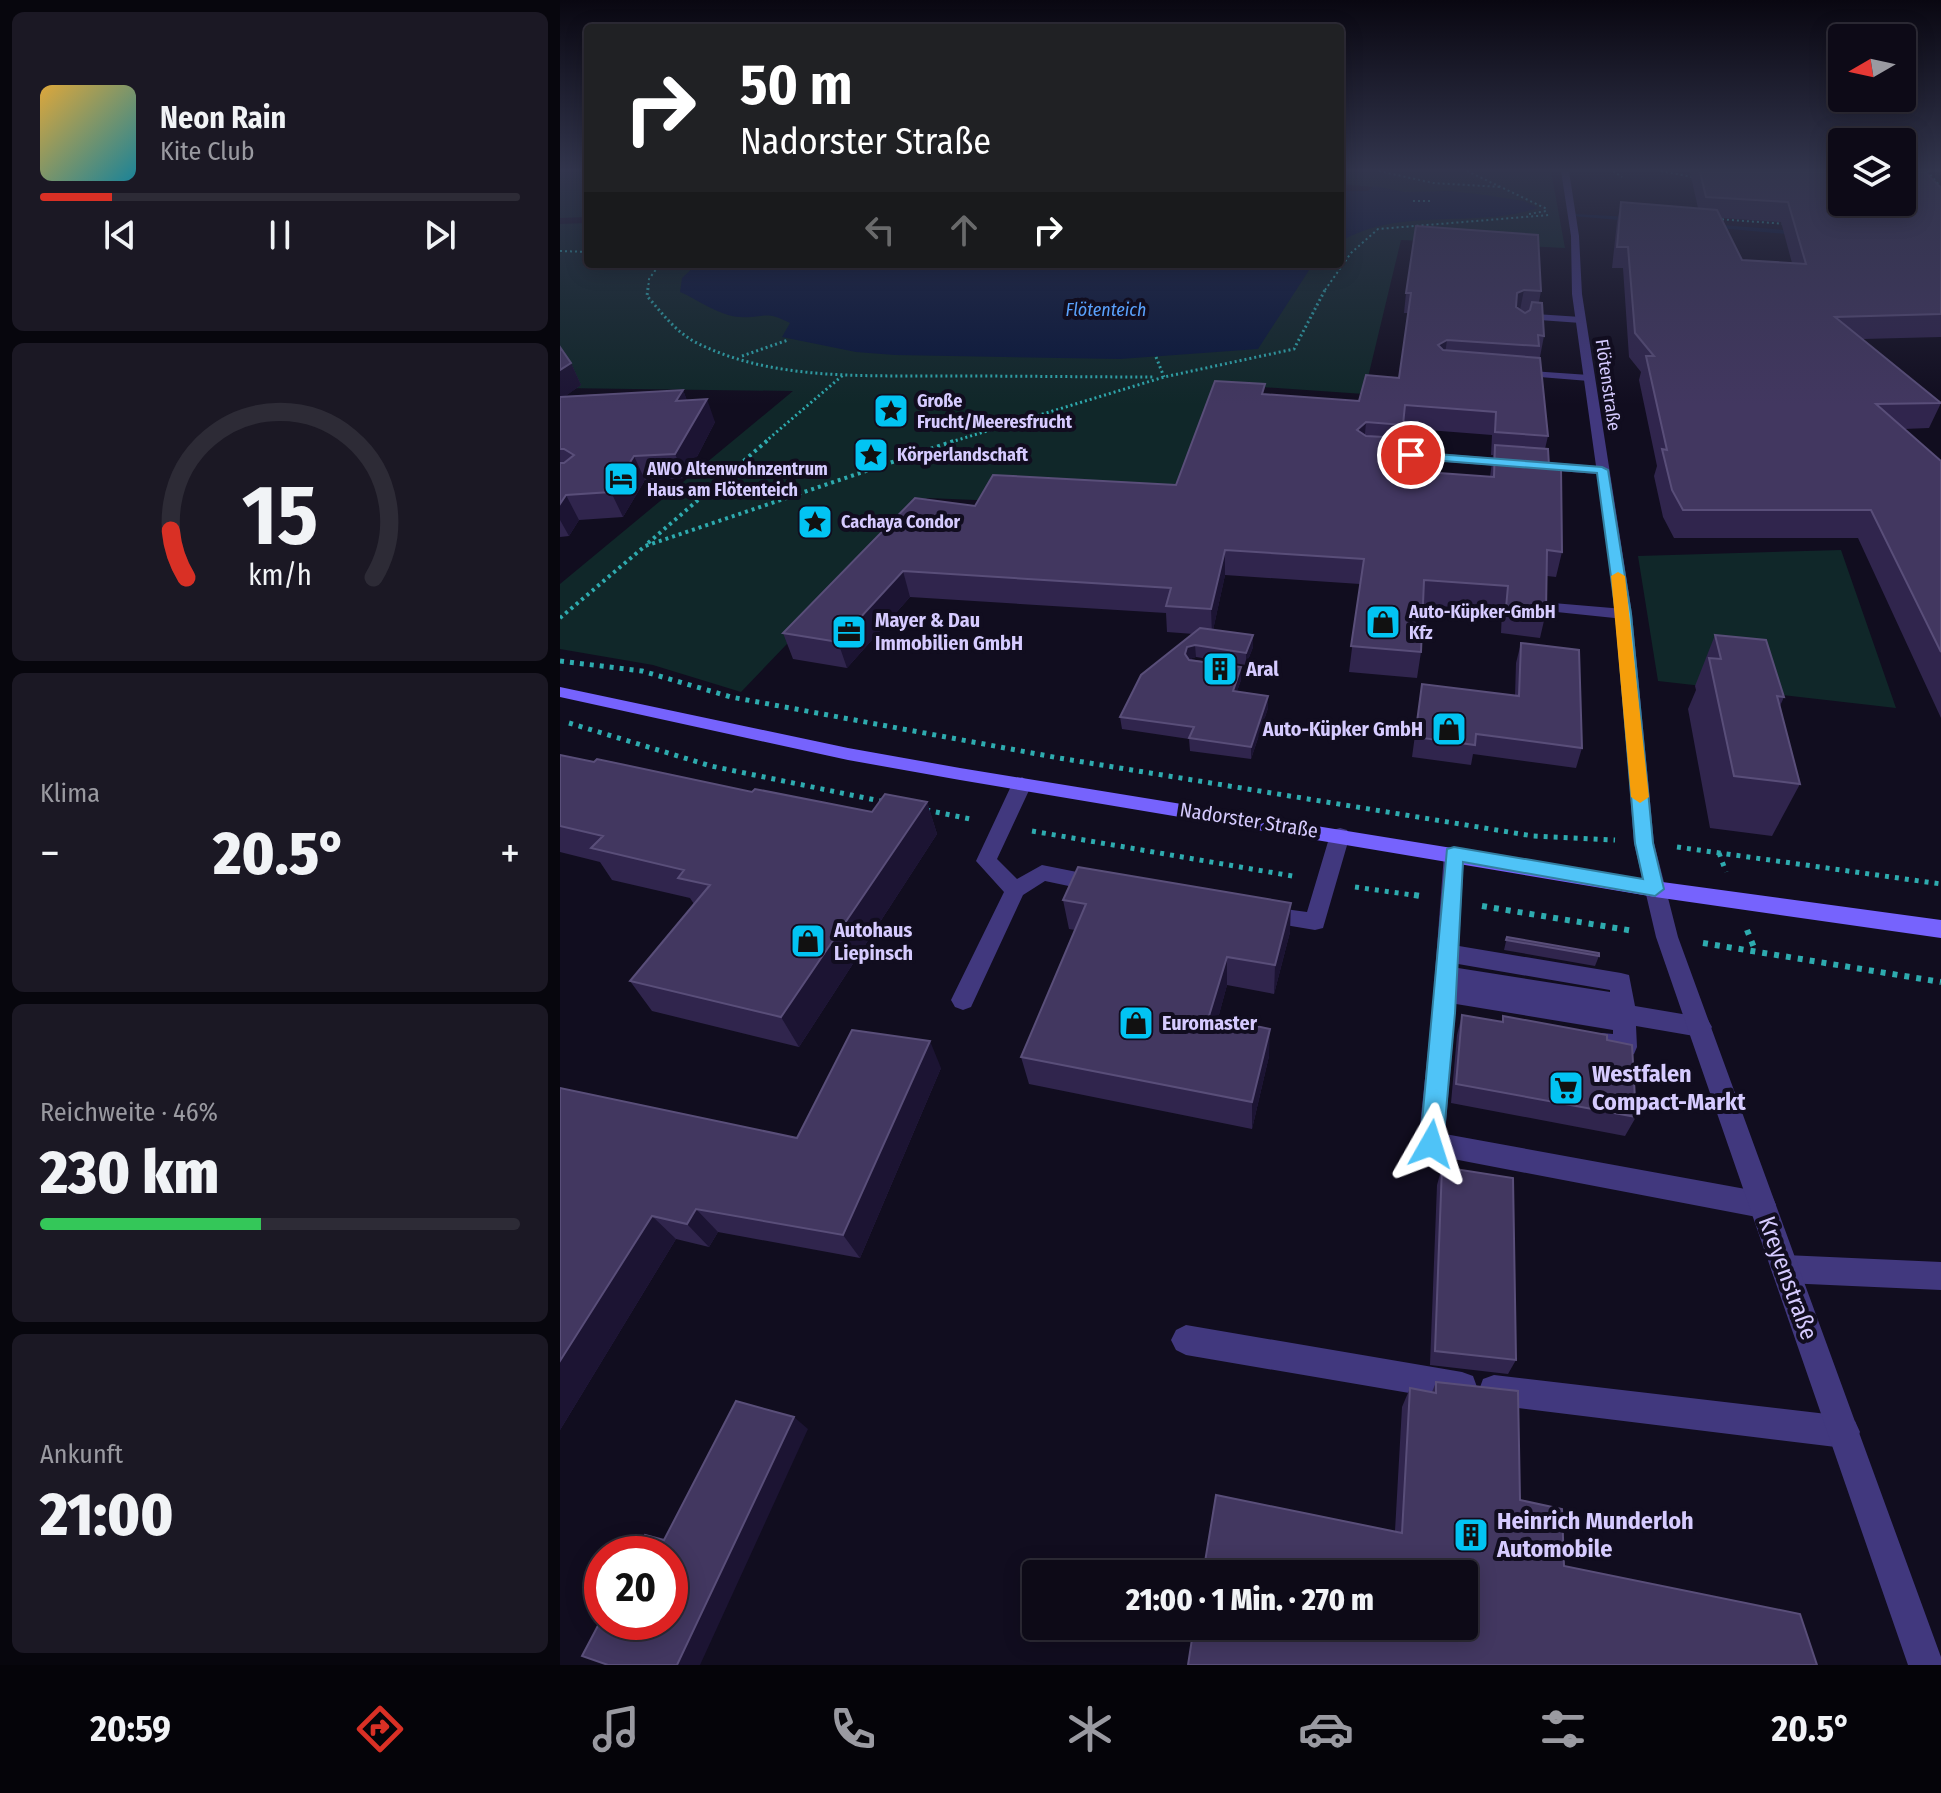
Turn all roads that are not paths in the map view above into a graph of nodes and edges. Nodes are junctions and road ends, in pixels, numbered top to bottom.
1 (1576, 249) edge
2 (1581, 320) junction
3 (1520, 328) edge
4 (1502, 372) edge
5 (1589, 378) junction
6 (1364, 452) edge
7 (1602, 470) junction
8 (1553, 608) dead end
9 (1624, 614) junction
10 (560, 692) edge
11 (1022, 784) junction
12 (1340, 835) junction
13 (1454, 854) junction
14 (1120, 889) edge
15 (1655, 889) junction
16 (1015, 890) junction
17 (1245, 912) edge
18 (1941, 929) edge
19 (1446, 983) junction
20 (963, 1000) dead end
21 (1623, 1014) junction
22 (1700, 1027) junction
23 (1762, 1205) junction
24 (1785, 1269) junction
25 (1941, 1276) edge
26 (1186, 1340) dead end
27 (1844, 1432) junction
28 (1926, 1665) edge

1 - 2 street, Flötenstraße
2 - 3 street
2 - 5 street, Flötenstraße
4 - 5 street
5 - 7 street, Flötenstraße
6 - 7 street
7 - 9 street, Flötenstraße
8 - 9 street
9 - 15 street, Flötenstraße
10 - 11 street, Nadorster Straße
11 - 12 street, Nadorster Straße
11 - 16 street
12 - 13 street, Nadorster Straße
12 - 17 street
13 - 15 street, Nadorster Straße
13 - 19 street
14 - 16 street
15 - 18 street, Nadorster Straße
15 - 22 street, Kreyenstraße
16 - 20 street
19 - 21 street
19 - 21 street
19 - 23 street
21 - 22 street
22 - 23 street, Kreyenstraße
23 - 24 street, Kreyenstraße
24 - 25 street
24 - 27 street, Kreyenstraße
26 - 27 street
27 - 28 street, Kreyenstraße

